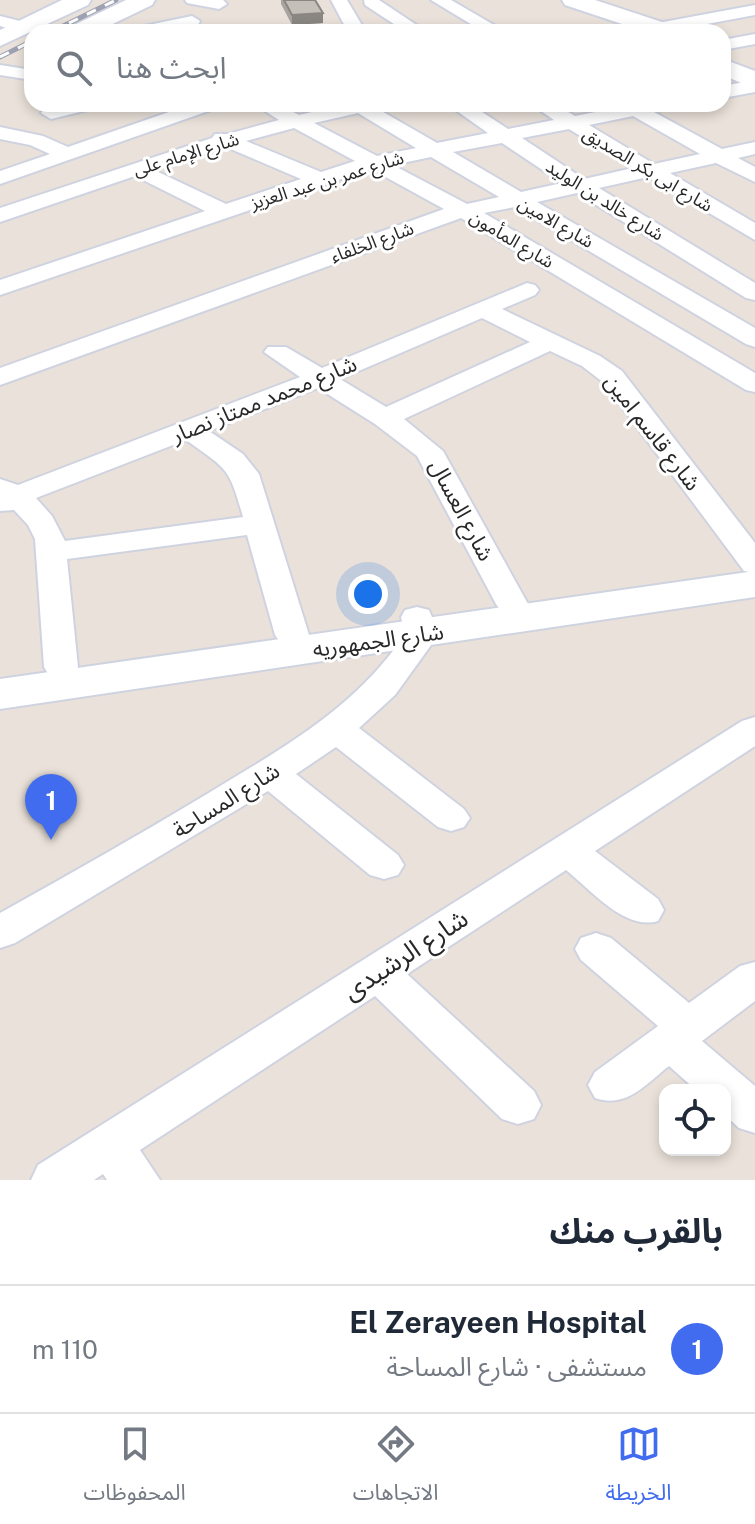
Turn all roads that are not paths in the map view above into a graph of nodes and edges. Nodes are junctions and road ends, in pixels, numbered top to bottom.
1 (63, 0) edge
2 (80, 0) edge
3 (144, 0) edge
4 (193, 0) edge
5 (439, 0) edge
6 (554, 0) edge
7 (573, 0) edge
8 (727, 0) edge
9 (379, 1) edge
10 (340, 3) edge
11 (219, 4) dead end
12 (754, 10) edge
13 (107, 17) junction
14 (192, 21) dead end
15 (93, 24) edge
16 (119, 24) edge
17 (178, 24) edge
18 (352, 24) edge
19 (408, 24) edge
20 (482, 24) edge
21 (628, 24) edge
22 (631, 24) edge
23 (678, 24) edge
24 (4, 29) edge
25 (755, 39) edge
26 (731, 44) edge
27 (24, 59) edge
28 (731, 60) edge
29 (731, 70) edge
30 (2, 71) edge
31 (755, 72) edge
32 (24, 74) edge
33 (755, 84) edge
34 (731, 90) edge
35 (55, 112) edge
36 (185, 112) edge
37 (280, 112) edge
38 (335, 112) edge
39 (375, 112) edge
40 (469, 112) edge
41 (554, 112) edge
42 (612, 112) edge
43 (641, 112) edge
44 (51, 113) dead end
45 (163, 119) junction
46 (297, 121) junction
47 (571, 122) junction
48 (0, 133) edge
49 (504, 135) junction
50 (228, 141) junction
51 (755, 148) edge
52 (433, 150) junction
53 (67, 154) junction
54 (719, 155) junction
55 (171, 158) junction
56 (376, 162) junction
57 (137, 169) junction
58 (649, 170) junction
59 (200, 171) dead end
60 (755, 176) edge
61 (0, 178) edge
62 (318, 179) junction
63 (260, 180) dead end
64 (579, 185) junction
65 (284, 191) junction
66 (515, 198) junction
67 (463, 210) junction
68 (224, 212) junction
69 (0, 215) edge
70 (754, 232) edge
71 (143, 240) junction
72 (589, 241) junction
73 (677, 245) junction
74 (174, 256) dead end
75 (539, 256) junction
76 (616, 256) junction
77 (0, 288) edge
78 (527, 290) dead end
79 (755, 293) edge
80 (482, 309) junction
81 (550, 342) junction
82 (755, 342) edge
83 (277, 352) dead end
84 (710, 356) junction
85 (0, 377) edge
86 (321, 378) junction
87 (755, 384) edge
88 (385, 418) junction
89 (190, 430) junction
90 (5, 495) edge
91 (260, 524) junction
92 (51, 552) junction
93 (755, 565) edge
94 (755, 584) edge
95 (512, 604) junction
96 (420, 626) junction
97 (292, 635) junction
98 (347, 636) junction
99 (61, 667) junction
100 (0, 674) edge
101 (0, 694) edge
102 (755, 729) edge
103 (338, 730) junction
104 (270, 773) junction
105 (451, 818) dead end
106 (567, 850) junction
107 (384, 865) dead end
108 (644, 910) dead end
109 (0, 932) edge
110 (596, 949) dead end
111 (377, 972) junction
112 (755, 978) edge
113 (679, 1034) junction
114 (611, 1085) dead end
115 (518, 1105) dead end
116 (755, 1114) edge
117 (122, 1163) edge
118 (55, 1180) edge

1 - 24 street
2 - 24 street
3 - 13 street
4 - 11 street
5 - 20 street
6 - 21 street
7 - 22 street
8 - 12 street
9 - 10 street
9 - 19 street
10 - 18 street
12 - 23 street
13 - 15 street
13 - 16 street
14 - 17 street
25 - 26 street
27 - 30 street
28 - 31 street
29 - 33 street
30 - 32 street
33 - 34 street
35 - 44 street
36 - 45 street
37 - 46 street, شارع المأمون
38 - 46 street, شارع الإمام على
39 - 52 street, شارع الامين
40 - 49 street, شارع خالد بن الوليد
41 - 47 street, شارع ابى بكر الصديق
42 - 47 street, شارع عمر بن عبد العزيز
43 - 54 street
45 - 50 street
45 - 53 street
46 - 50 street, شارع الإمام على
46 - 56 street, شارع المأمون
47 - 49 street, شارع عمر بن عبد العزيز
47 - 58 street, شارع ابى بكر الصديق
48 - 53 street
49 - 52 street, شارع عمر بن عبد العزيز
49 - 64 street, شارع خالد بن الوليد
50 - 55 street, شارع الإمام على
50 - 62 street
51 - 54 street, شارع الخلفاء
52 - 56 street, شارع عمر بن عبد العزيز
52 - 66 street, شارع الامين
53 - 61 street
54 - 58 street, شارع الخلفاء
54 - 60 street
55 - 57 street, شارع الإمام على
55 - 59 street
56 - 62 street, شارع عمر بن عبد العزيز
56 - 67 street, شارع المأمون
57 - 68 street
57 - 69 street, شارع الإمام على
58 - 64 street, شارع الخلفاء
58 - 70 street, شارع ابى بكر الصديق
62 - 65 street, شارع عمر بن عبد العزيز
63 - 65 street
64 - 66 street, شارع الخلفاء
64 - 73 street, شارع خالد بن الوليد
65 - 68 street, شارع عمر بن عبد العزيز
66 - 67 street, شارع الخلفاء
66 - 72 street, شارع الامين
67 - 75 street, شارع المأمون
67 - 85 street, شارع الخلفاء
68 - 71 street, شارع عمر بن عبد العزيز
70 - 73 street
71 - 74 street
71 - 77 street, شارع عمر بن عبد العزيز
72 - 75 street
72 - 76 street, شارع الامين
73 - 76 street
73 - 79 street, شارع خالد بن الوليد
75 - 84 street, شارع المأمون
76 - 82 street, شارع الامين
78 - 80 street, شارع محمد ممتاز نصار
80 - 81 street, شارع قاسم امين
80 - 86 street, شارع محمد ممتاز نصار
81 - 88 street
81 - 93 street, شارع قاسم امين
82 - 84 street
83 - 86 street, شارع العسال
84 - 87 street, شارع المأمون
86 - 88 street, شارع العسال
86 - 89 street, شارع محمد ممتاز نصار
88 - 95 street, شارع العسال
89 - 90 street, شارع محمد ممتاز نصار
89 - 91 street
90 - 92 street
91 - 92 street
91 - 97 street
92 - 99 street
93 - 95 street, شارع الجمهوريه
94 - 96 street, شارع الجمهوريه
95 - 96 street, شارع الجمهوريه
96 - 98 street, شارع الجمهوريه
96 - 103 street, شارع المساحة
97 - 98 street, شارع الجمهوريه
97 - 99 street, شارع الجمهوريه
98 - 101 street, شارع الجمهوريه
99 - 100 street, شارع الجمهوريه
102 - 106 street, شارع الرشيدى
103 - 104 street, شارع المساحة
103 - 105 street
104 - 107 street
104 - 109 street, شارع المساحة
106 - 108 street
106 - 111 street, شارع الرشيدى
110 - 113 street
111 - 115 street
111 - 117 street, شارع الرشيدى
112 - 113 street
113 - 114 street
113 - 116 street
117 - 118 street, شارع الرشيدى

